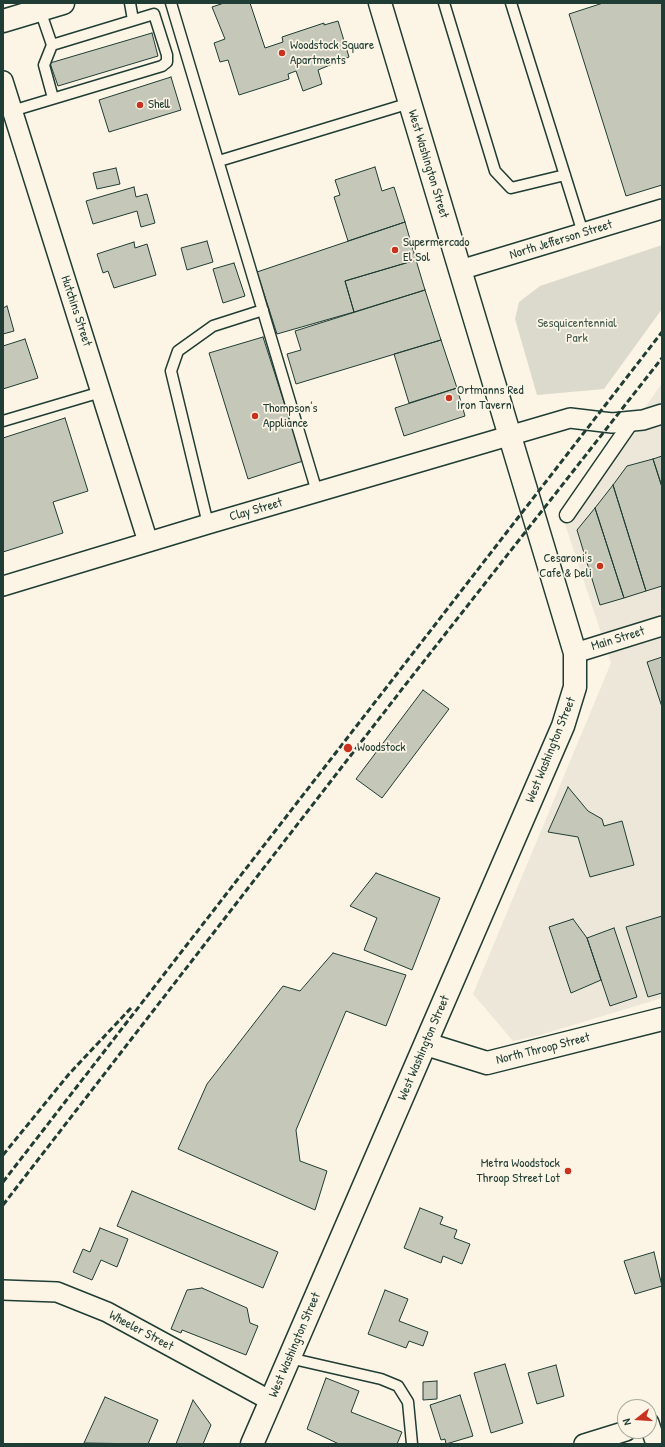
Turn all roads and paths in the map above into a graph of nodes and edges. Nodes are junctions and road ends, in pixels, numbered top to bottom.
1 (63, 3) edge
2 (130, 3) edge
3 (171, 3) edge
4 (380, 3) edge
5 (444, 3) edge
6 (511, 3) edge
7 (40, 10) junction
8 (133, 20) junction
9 (3, 21) edge
10 (52, 45) junction
11 (3, 80) edge
12 (53, 98) junction
13 (410, 103) junction
14 (12, 111) junction
15 (219, 161) junction
16 (565, 175) junction
17 (662, 209) edge
18 (583, 233) junction
19 (460, 270) junction
20 (263, 310) junction
21 (101, 392) junction
22 (662, 414) edge
23 (3, 421) edge
24 (632, 421) junction
25 (509, 435) junction
26 (317, 492) junction
27 (567, 515) dead end
28 (208, 524) junction
29 (148, 542) junction
30 (3, 586) edge
31 (662, 626) edge
32 (575, 653) junction
33 (662, 1019) edge
34 (426, 1044) junction
35 (3, 1290) edge
36 (289, 1358) junction
37 (271, 1401) junction
38 (617, 1434) edge
39 (252, 1444) edge
40 (412, 1444) edge
41 (584, 1444) edge

1 - 7 main road
2 - 8 lane
3 - 15 lane
4 - 13 main road, West Washington Street
5 - 16 lane
6 - 16 lane
7 - 9 main road
7 - 10 lane
8 - 10 lane
8 - 12 lane
10 - 12 lane
11 - 14 street, Hutchins Street
12 - 14 lane
13 - 15 lane
13 - 19 main road, West Washington Street
14 - 21 street, Hutchins Street
15 - 20 lane
16 - 18 lane
17 - 18 street, North Jefferson Street
18 - 19 street, North Jefferson Street
19 - 25 main road, West Washington Street
20 - 26 lane
20 - 28 lane
21 - 23 lane
21 - 29 street, Hutchins Street
22 - 24 street, Clay Street
24 - 25 street, Clay Street
24 - 27 street
25 - 26 street, Clay Street
25 - 32 main road, West Washington Street
26 - 28 street, Clay Street
28 - 29 street, Clay Street
29 - 30 street, Clay Street
31 - 32 street, Main Street
32 - 34 main road, West Washington Street
33 - 34 main road, North Throop Street
34 - 36 main road, West Washington Street
35 - 37 street, Wheeler Street
36 - 37 main road, West Washington Street
36 - 40 lane
37 - 39 main road, West Washington Street
38 - 41 street

